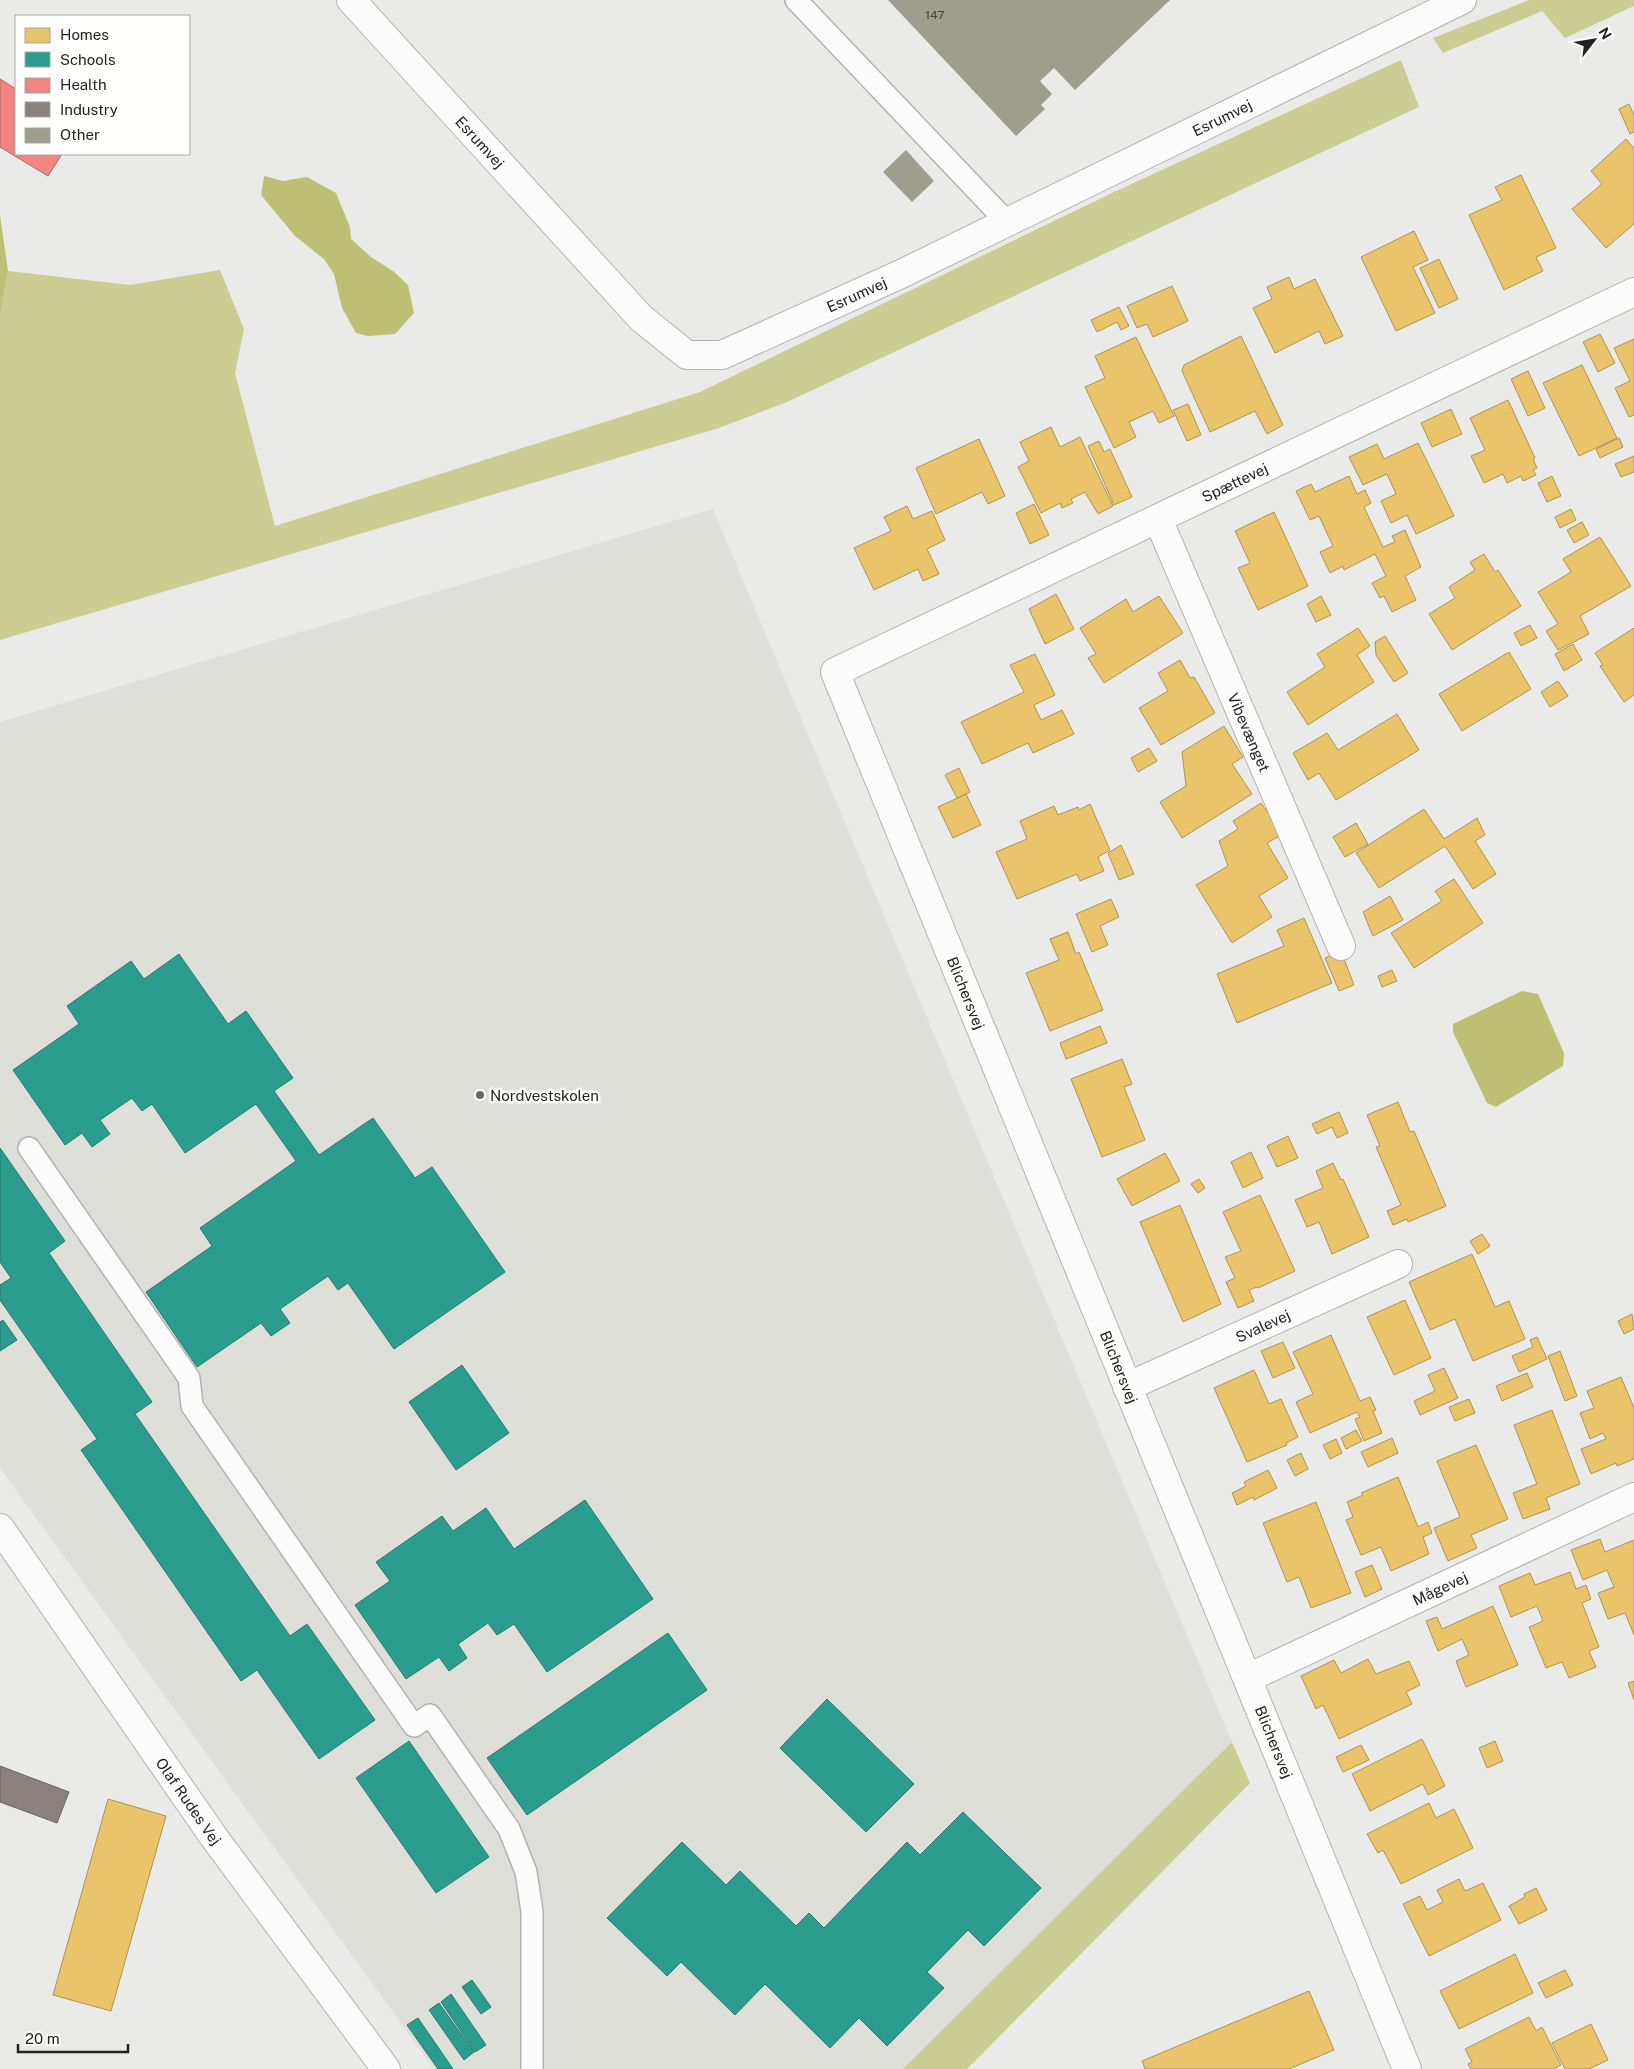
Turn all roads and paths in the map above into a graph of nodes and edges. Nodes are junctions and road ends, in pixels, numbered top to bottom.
1 (351, 0) edge
2 (796, 0) edge
3 (1462, 0) edge
4 (1007, 222) junction
5 (1634, 292) edge
6 (1158, 519) junction
7 (835, 672) joint
8 (1341, 946) dead end
9 (29, 1148) dead end
10 (1398, 1264) dead end
11 (1127, 1387) junction
12 (1634, 1497) edge
13 (0, 1528) edge
14 (1248, 1678) junction
15 (1400, 2067) edge
16 (386, 2069) edge
17 (532, 2069) edge

1 - 4 street, Esrumvej
2 - 4 lane
3 - 4 street, Esrumvej
5 - 6 street, Spættevej
6 - 7 street, Spættevej
6 - 8 street, Vibevænget
7 - 11 street, Blichersvej
9 - 17 lane
10 - 11 street, Svalevej
11 - 14 street, Blichersvej
12 - 14 street, Mågevej
13 - 16 street, Olaf Rudes Vej
14 - 15 street, Blichersvej

